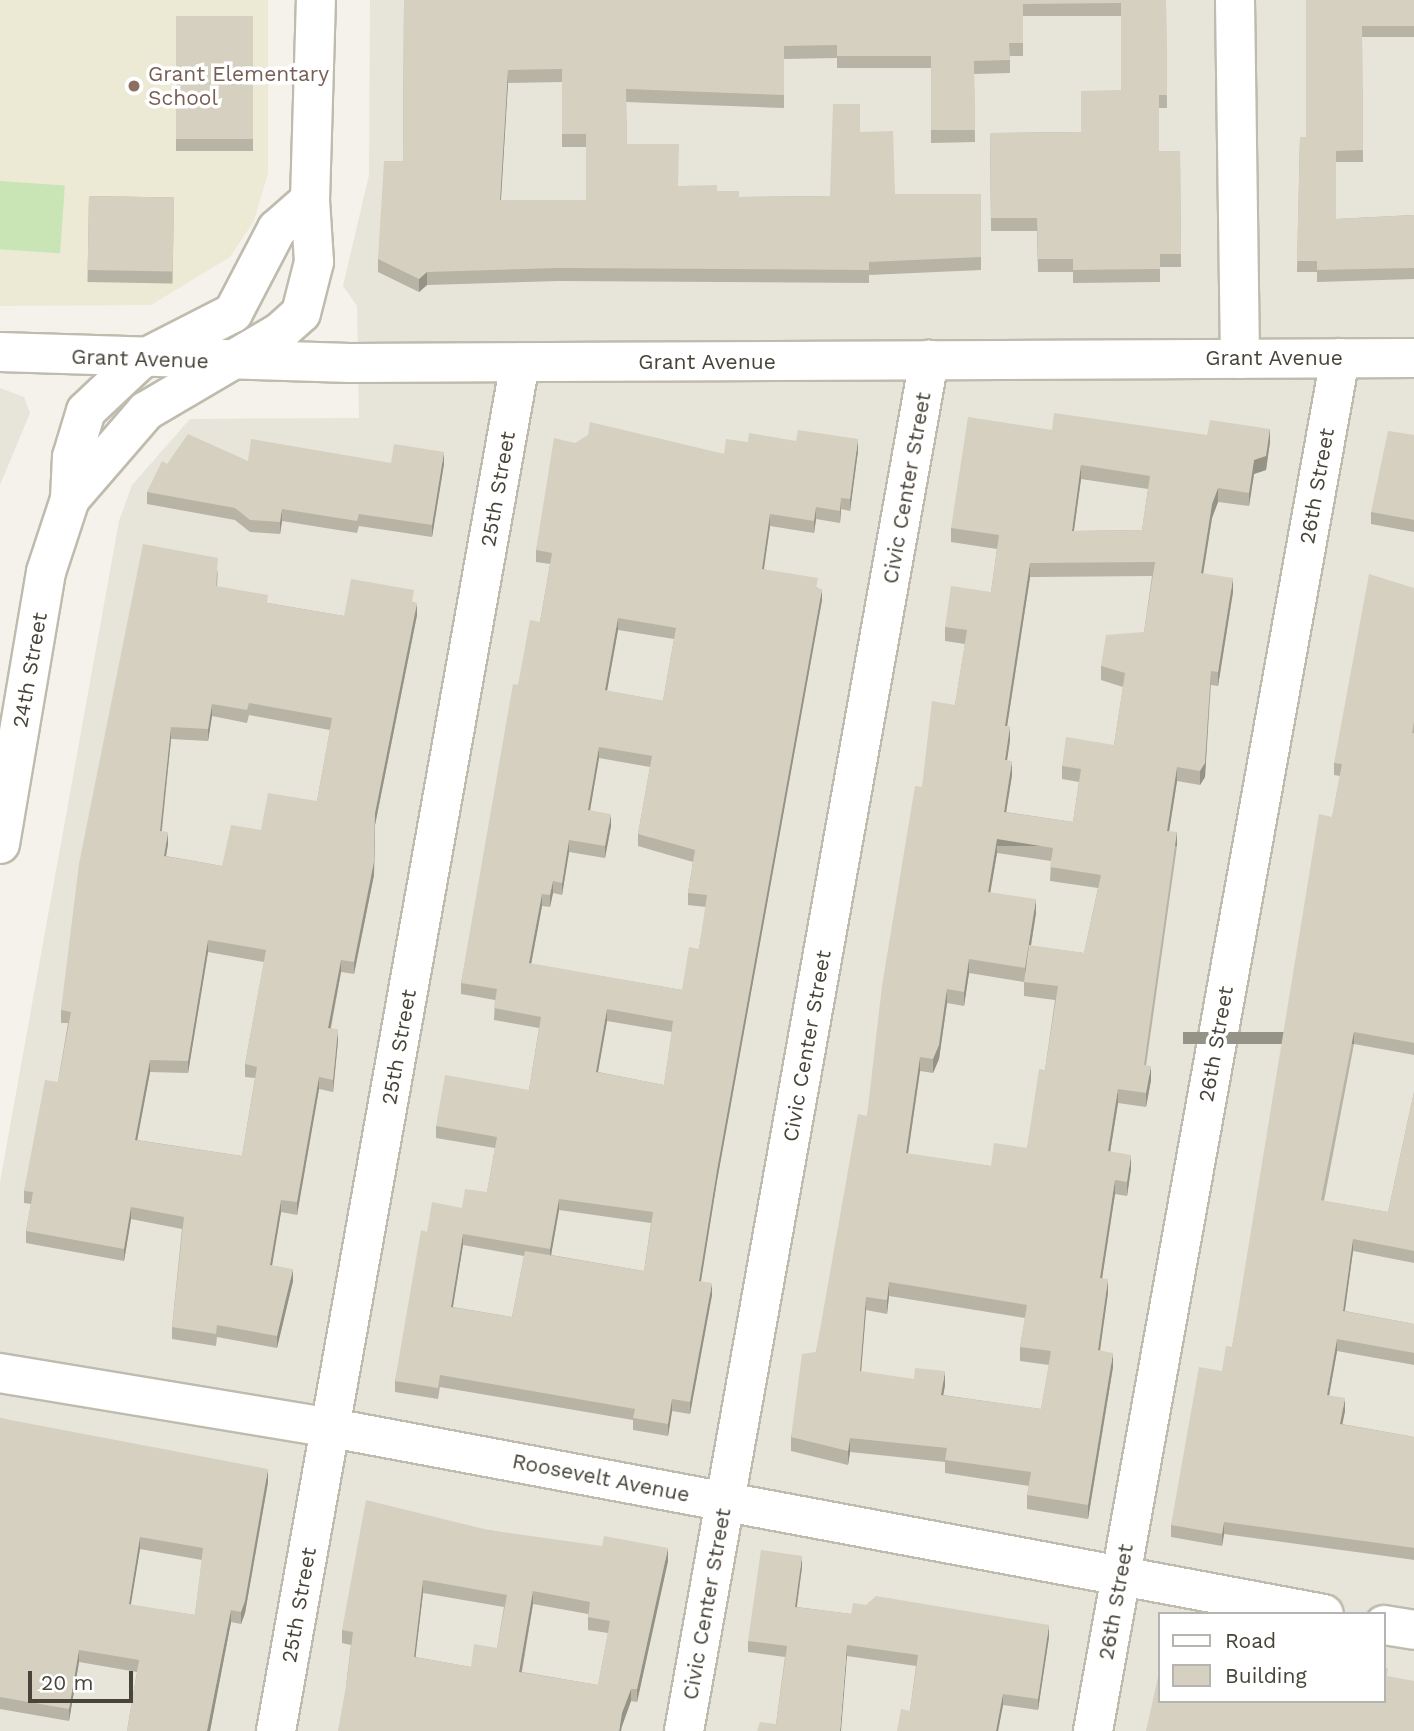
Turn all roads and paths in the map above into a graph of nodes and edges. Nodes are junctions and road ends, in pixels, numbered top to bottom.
1 (316, 0) edge
2 (1234, 0) edge
3 (310, 200) junction
4 (0, 352) edge
5 (1340, 358) junction
6 (1414, 358) edge
7 (1240, 359) junction
8 (929, 360) junction
9 (139, 361) junction
10 (231, 363) junction
11 (520, 363) junction
12 (70, 499) junction
13 (8, 755) edge
14 (0, 844) edge
15 (0, 1373) edge
16 (332, 1428) junction
17 (726, 1502) junction
18 (1120, 1577) junction
19 (1314, 1612) edge
20 (1386, 1625) edge
21 (1414, 1630) edge
22 (276, 1731) edge
23 (684, 1731) edge
24 (1093, 1731) edge

1 - 3 street
2 - 7 street
3 - 9 street
3 - 10 street
4 - 9 street, Grant Avenue
5 - 6 street, Grant Avenue
5 - 7 street, Grant Avenue
5 - 18 street, 26th Street
7 - 8 street, Grant Avenue
8 - 11 street, Grant Avenue
8 - 17 street, Civic Center Street
9 - 10 street, Grant Avenue
9 - 12 street, 24th Street
10 - 11 street, Grant Avenue
10 - 12 street, 24th Street
11 - 16 street, 25th Street
12 - 13 street, 24th Street
13 - 14 street, 24th Street
15 - 16 street, Roosevelt Avenue
16 - 17 street, Roosevelt Avenue
16 - 22 street, 25th Street
17 - 18 street, Roosevelt Avenue
17 - 23 street, Civic Center Street
18 - 19 street, Roosevelt Avenue
18 - 24 street, 26th Street
20 - 21 street

